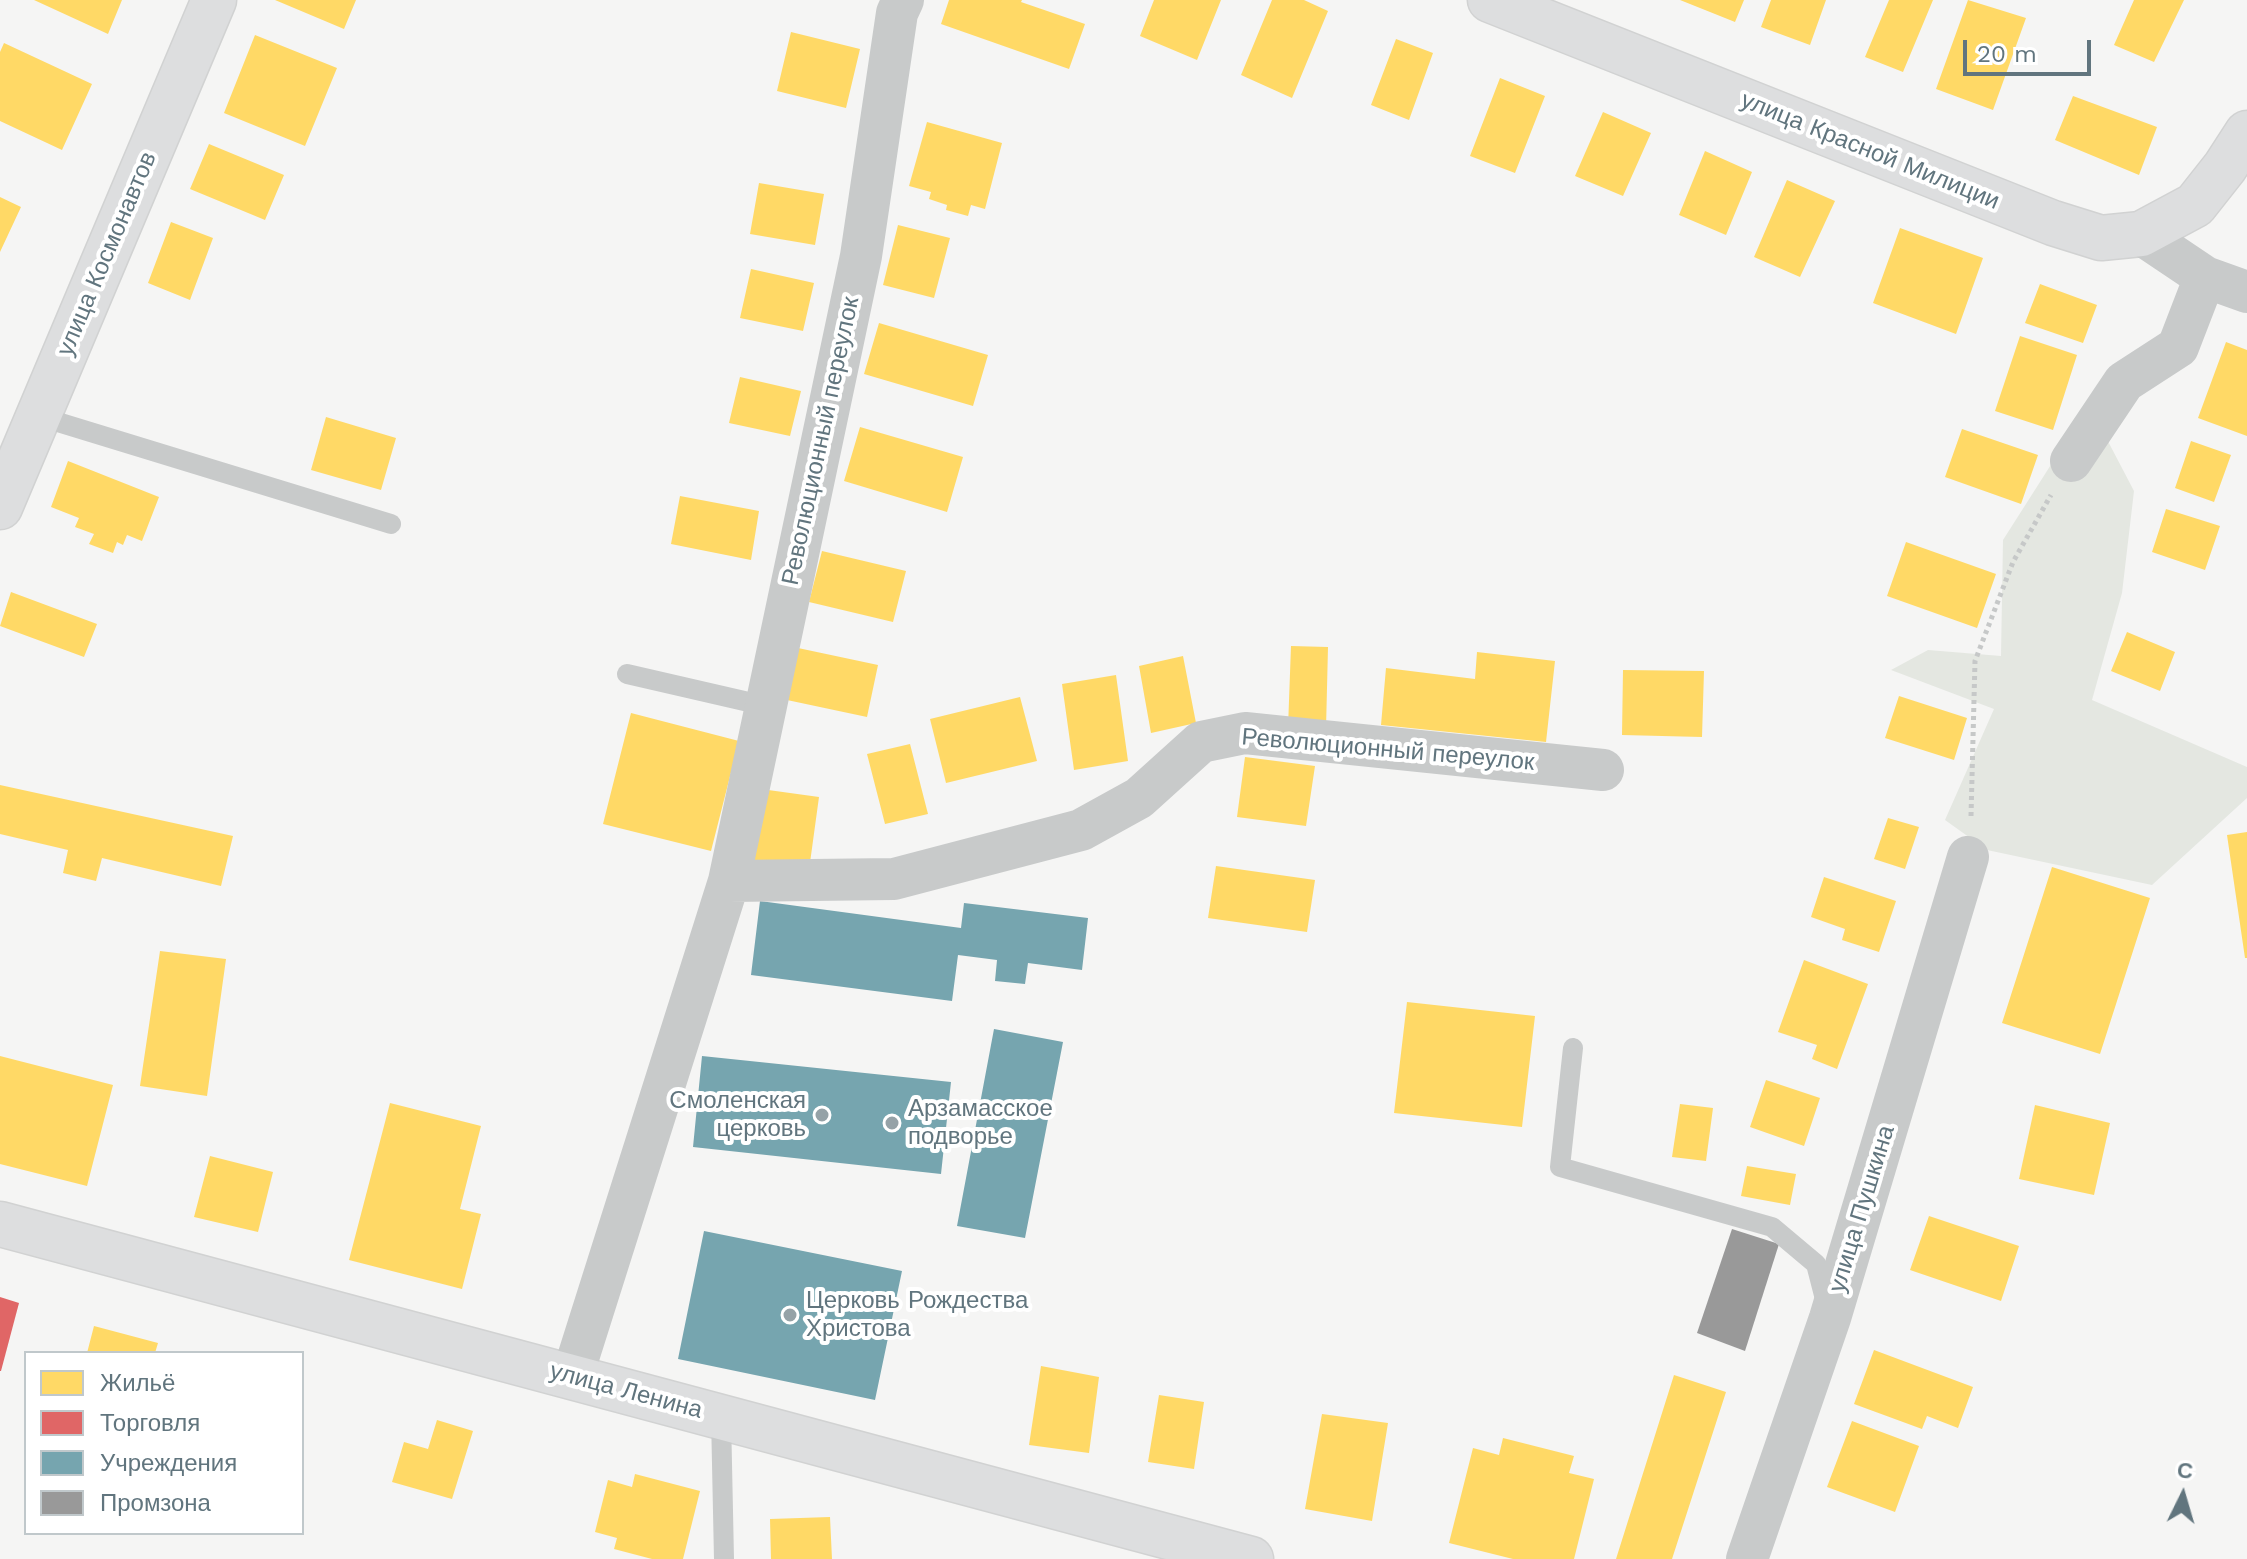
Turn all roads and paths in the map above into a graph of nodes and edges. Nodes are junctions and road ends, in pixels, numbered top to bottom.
1 (214, 0) edge
2 (903, 0) edge
3 (1490, 0) edge
4 (2247, 133) edge
5 (2141, 234) junction
6 (2205, 277) junction
7 (2247, 292) edge
8 (38, 416) junction
9 (2071, 461) joint
10 (0, 507) edge
11 (391, 524) dead end
12 (627, 674) dead end
13 (766, 706) junction
14 (1603, 770) dead end
15 (1974, 779) dead end
16 (1968, 857) dead end
17 (729, 881) junction
18 (1573, 1048) dead end
19 (0, 1224) edge
20 (1830, 1318) junction
21 (572, 1377) junction
22 (721, 1416) junction
23 (724, 1559) edge
24 (1251, 1559) edge
25 (1747, 1559) edge

1 - 8 street, улица Космонавтов
2 - 13 street, Революционный переулок
3 - 5 street, улица Красной Милиции
4 - 5 street
5 - 6 street
6 - 7 street
6 - 9 street
8 - 10 street, улица Космонавтов
8 - 11 lane
9 - 15 path
12 - 13 lane
13 - 17 street, Революционный переулок
14 - 17 street, Революционный переулок
16 - 20 street, улица Пушкина
17 - 21 street, Революционный переулок
18 - 20 lane
19 - 21 street, улица Ленина
20 - 25 street, улица Пушкина
21 - 22 street, улица Ленина
22 - 23 lane
22 - 24 street, улица Ленина

